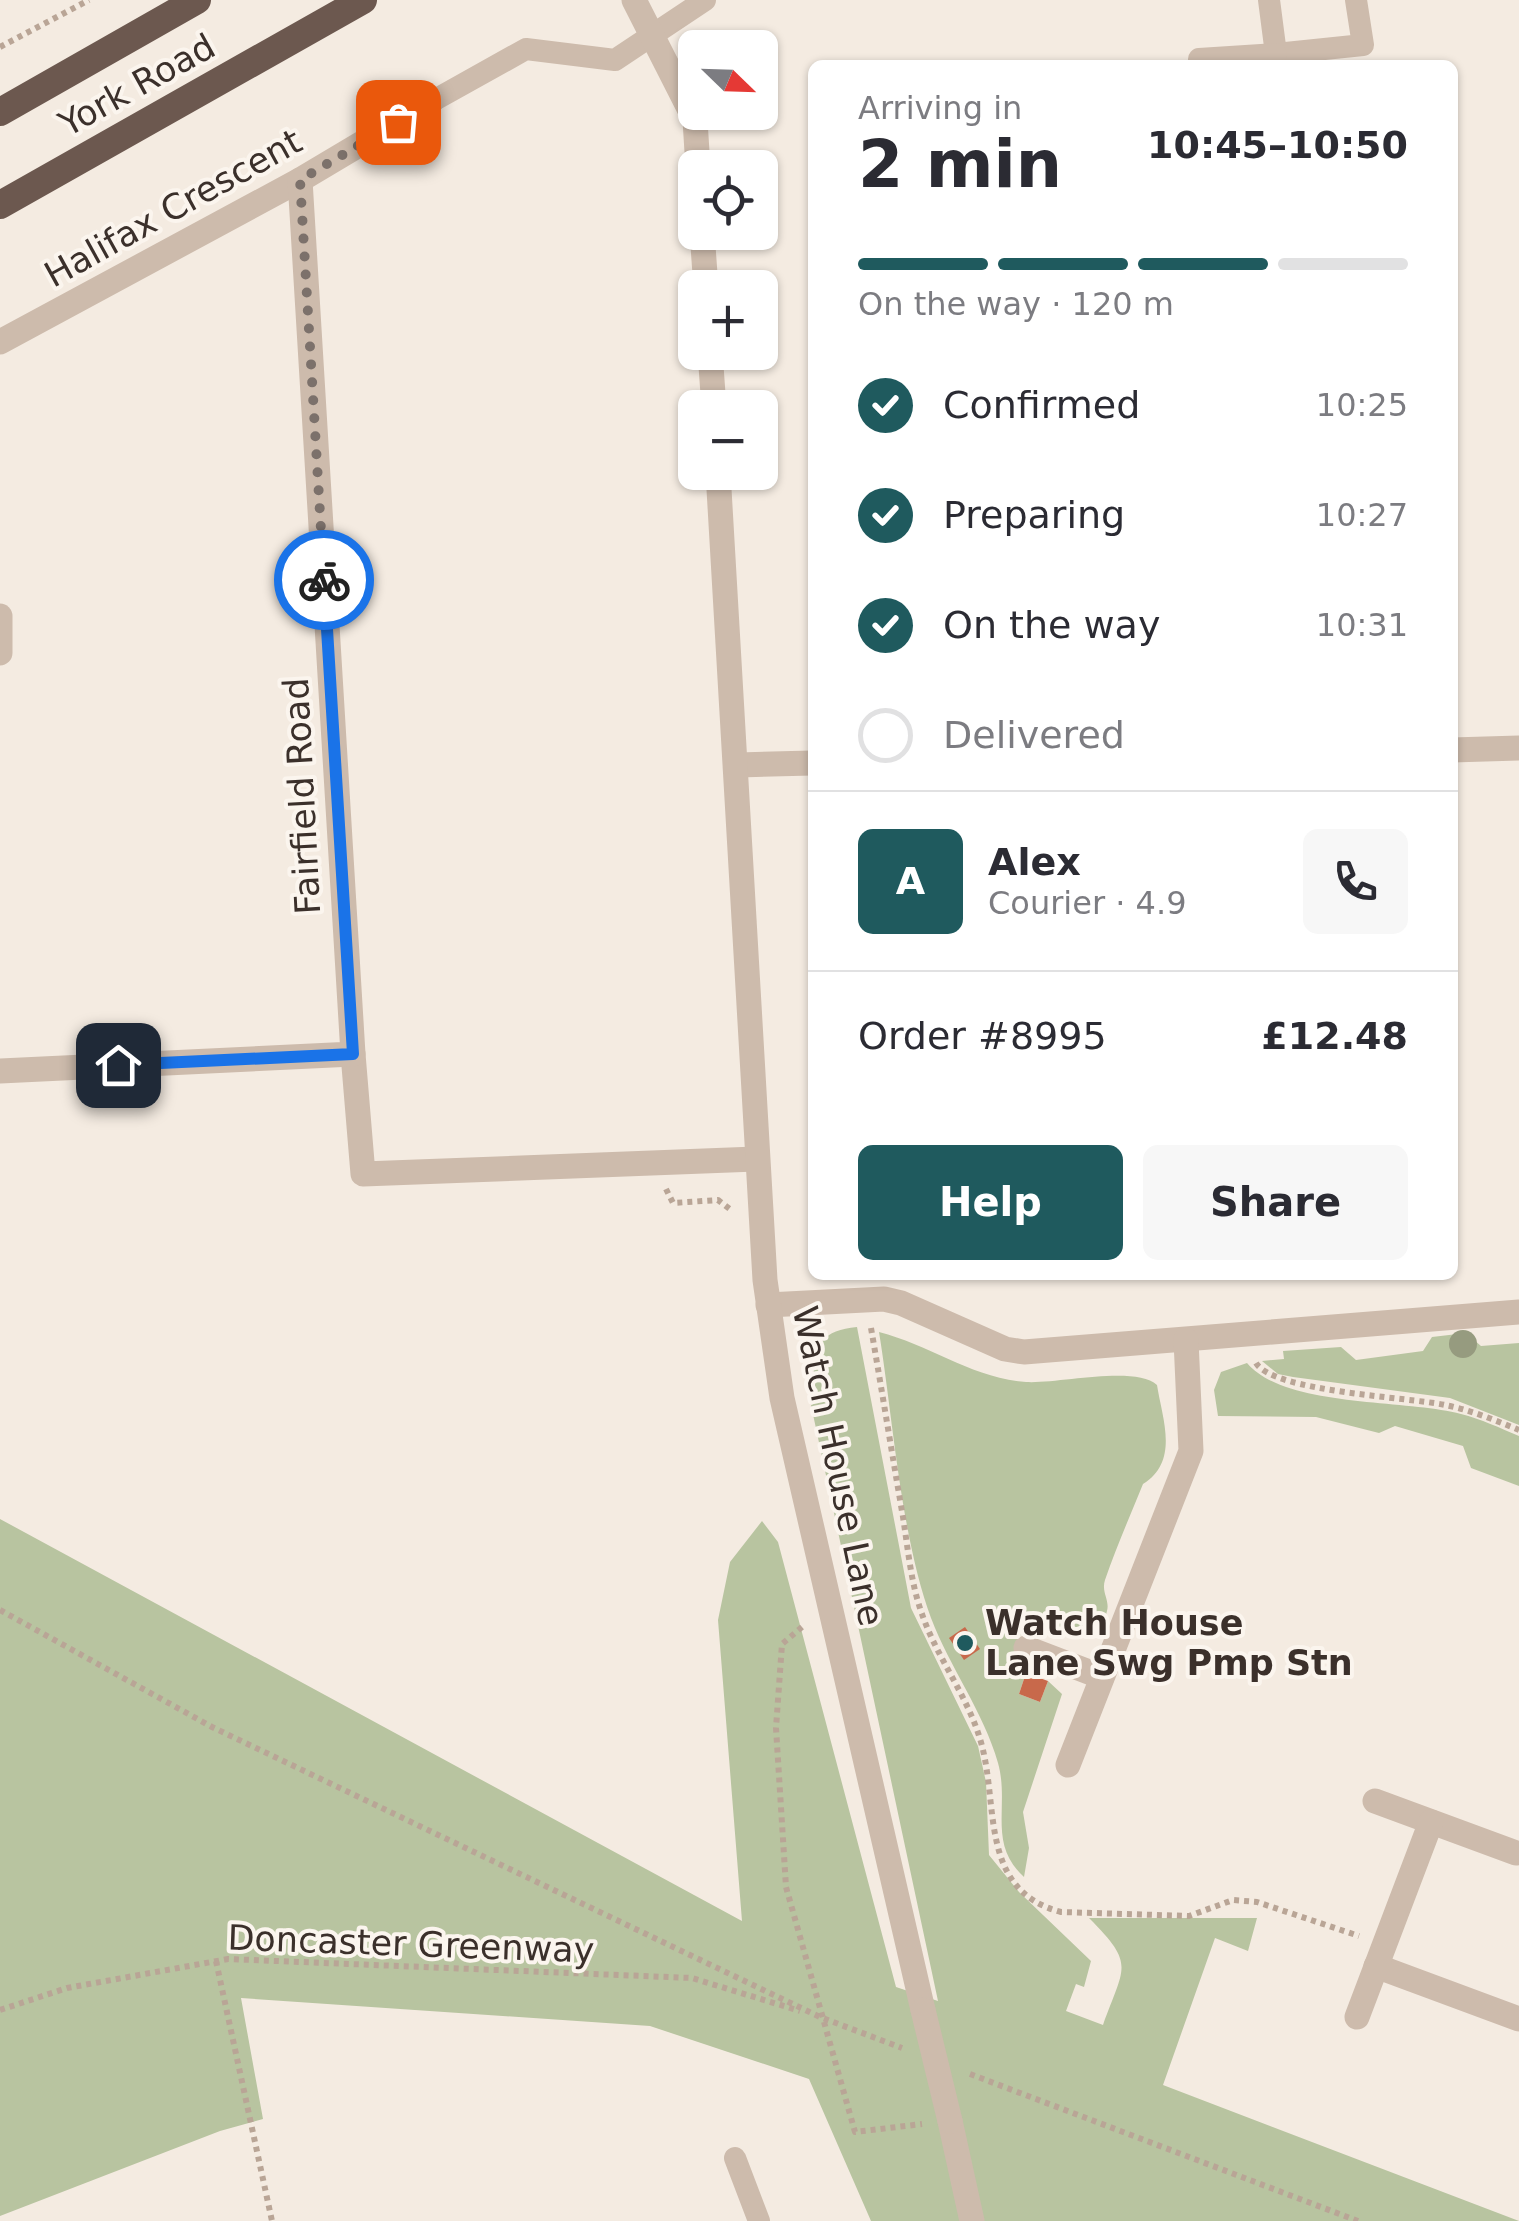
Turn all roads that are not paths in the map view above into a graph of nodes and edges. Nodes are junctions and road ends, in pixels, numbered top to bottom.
1 (197, 0) edge
2 (363, 0) edge
3 (634, 0) edge
4 (706, 0) edge
5 (1269, 0) edge
6 (1356, 0) edge
7 (651, 34) junction
8 (1276, 54) junction
9 (1200, 59) dead end
10 (431, 102) joint
11 (0, 112) edge
12 (697, 150) edge
13 (300, 180) junction
14 (0, 205) edge
15 (0, 342) edge
16 (719, 490) edge
17 (0, 616) edge
18 (0, 653) edge
19 (1519, 748) edge
20 (1458, 750) edge
21 (808, 763) edge
22 (738, 765) junction
23 (353, 1054) junction
24 (0, 1071) edge
25 (756, 1159) junction
26 (768, 1305) junction
27 (1519, 1312) edge
28 (1186, 1340) junction
29 (1026, 1648) dead end
30 (1102, 1677) junction
31 (1068, 1765) dead end
32 (1375, 1801) dead end
33 (1431, 1822) junction
34 (1516, 1853) dead end
35 (1380, 1955) junction
36 (1357, 2016) dead end
37 (1519, 2018) edge
38 (735, 2158) dead end
39 (759, 2221) edge
40 (972, 2221) edge

1 - 11 highway, York Road
2 - 14 highway, York Road
3 - 7 street
4 - 7 lane
5 - 8 lane
6 - 8 lane
7 - 10 lane
7 - 12 street
8 - 9 lane
10 - 13 street, Halifax Crescent
13 - 15 street, Halifax Crescent
13 - 23 street, Fairfield Road
16 - 22 street, Watch House Lane
17 - 18 street
19 - 20 street
21 - 22 street
22 - 25 street, Watch House Lane
23 - 24 street
23 - 25 street, Fairfield Road
25 - 26 street, Watch House Lane
26 - 28 street
26 - 40 street, Watch House Lane, bridge
27 - 28 street
28 - 30 street
29 - 30 street
30 - 31 street
32 - 33 street
33 - 34 street
33 - 35 street
35 - 36 street
35 - 37 street
38 - 39 lane

